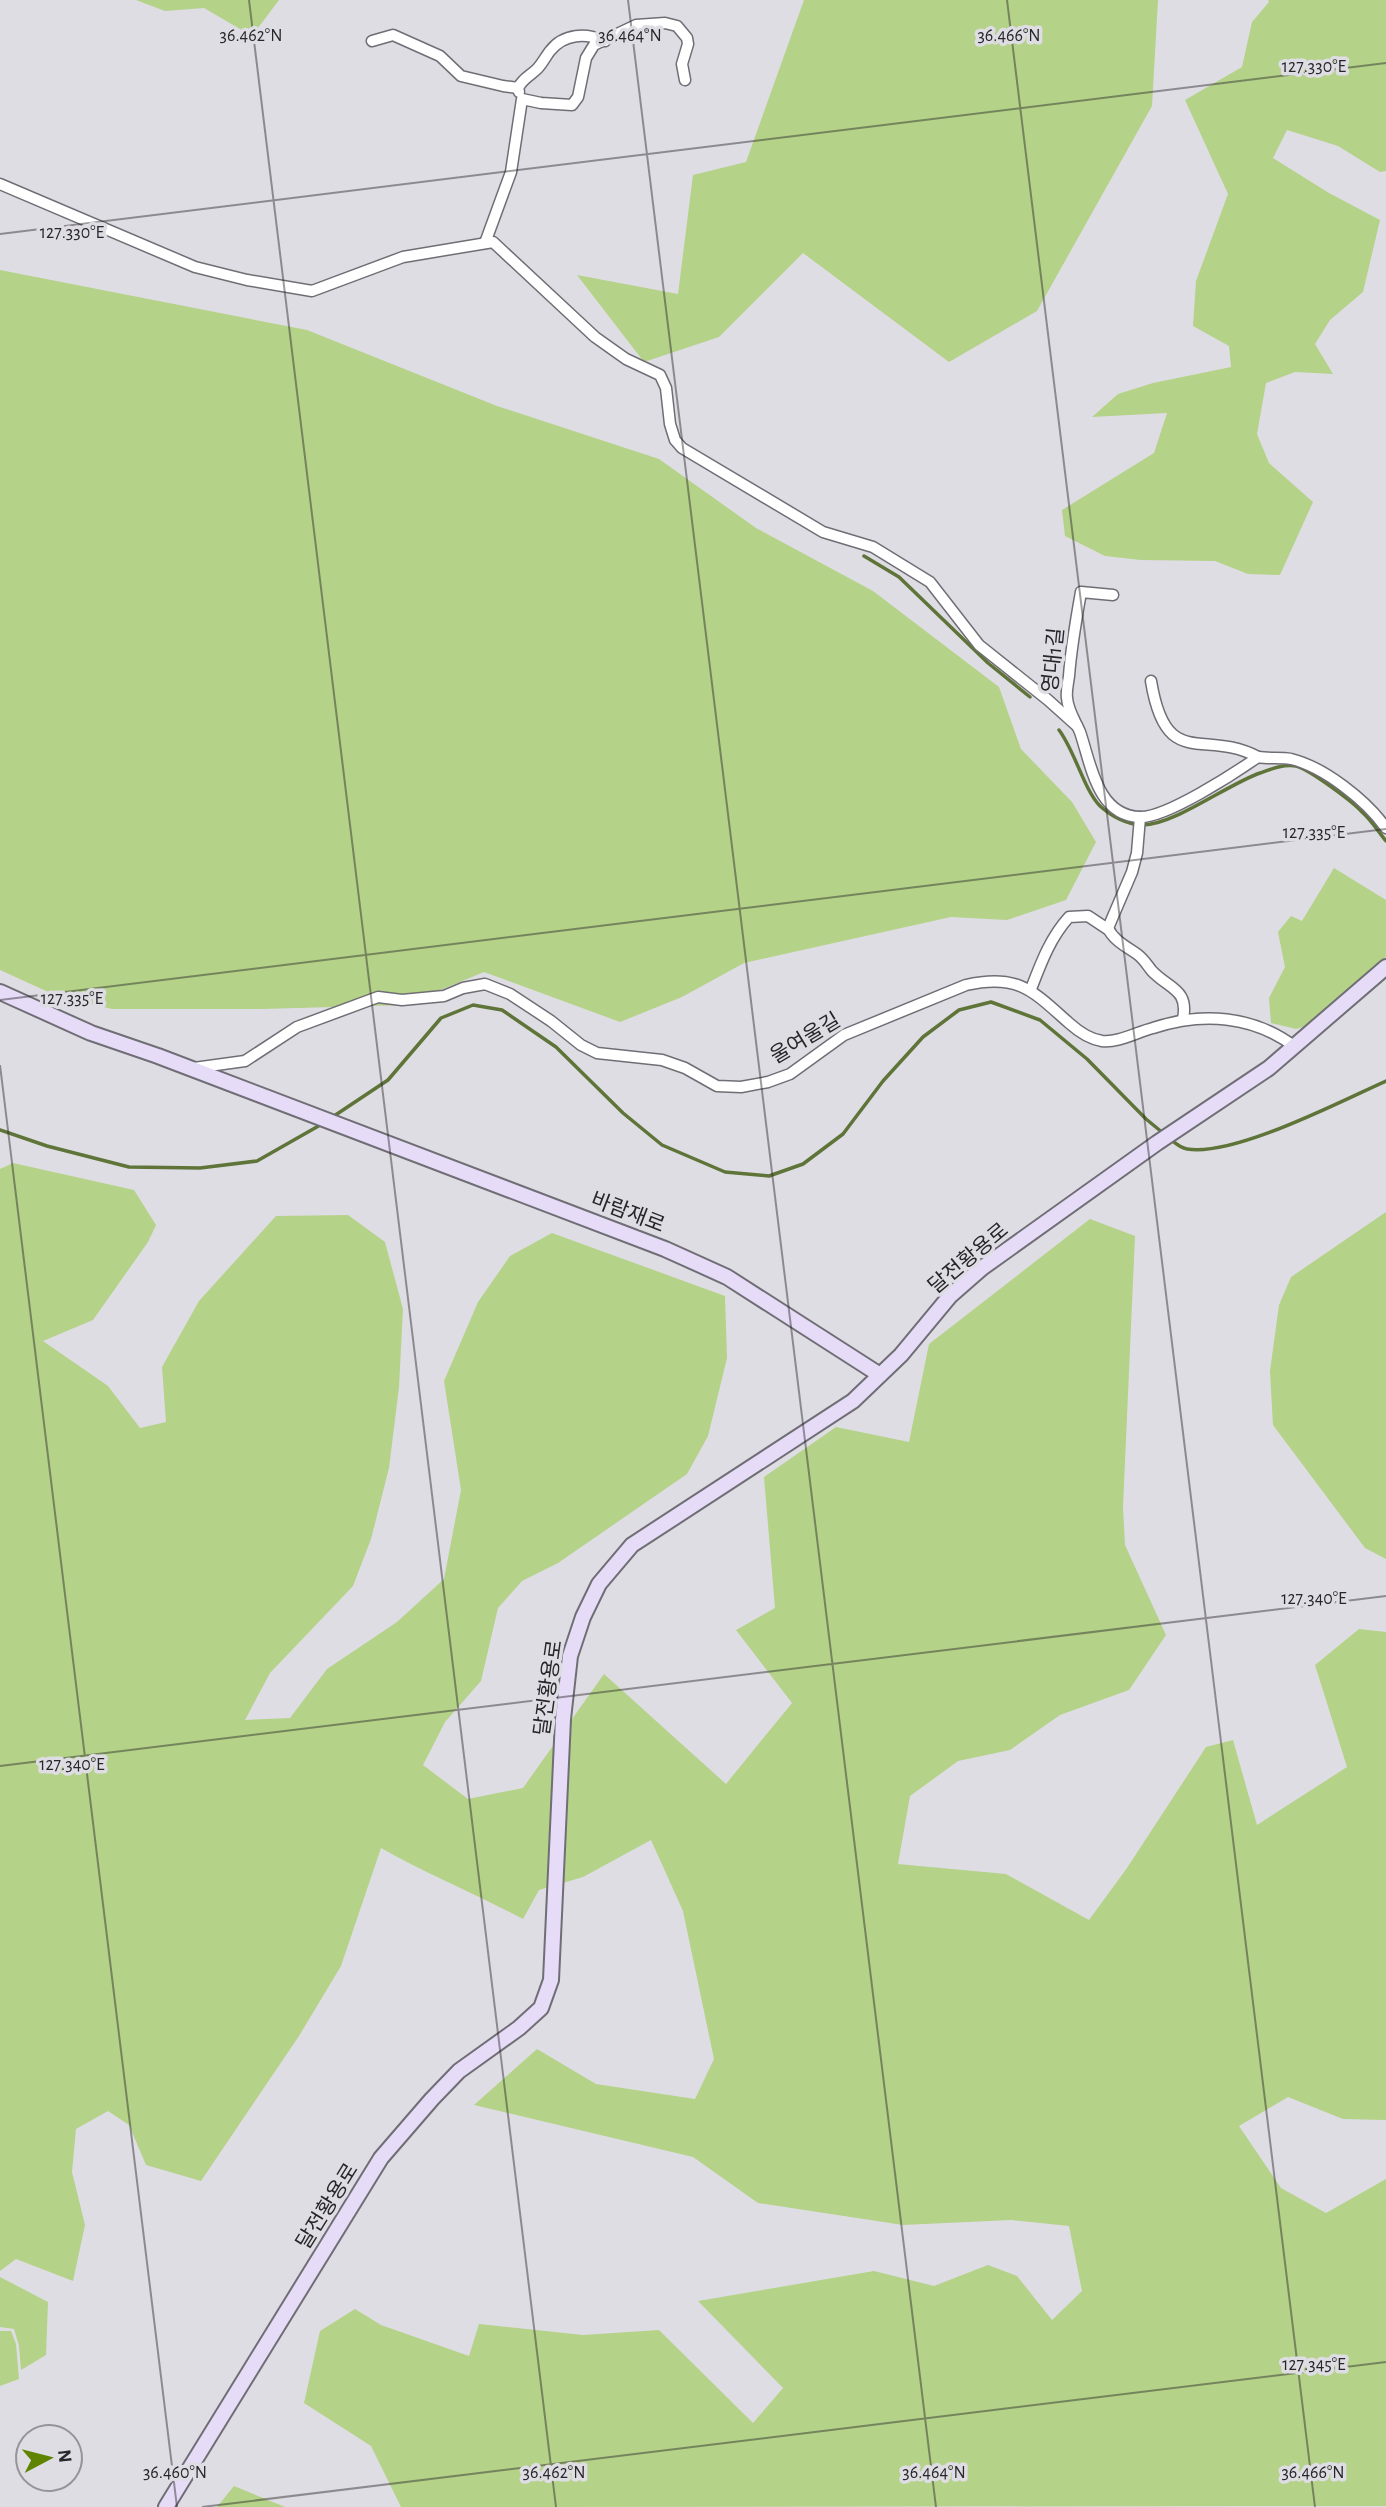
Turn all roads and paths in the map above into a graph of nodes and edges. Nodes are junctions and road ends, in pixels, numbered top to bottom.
1 (372, 41) dead end
2 (605, 41) junction
3 (685, 80) dead end
4 (518, 88) junction
5 (522, 99) junction
6 (0, 184) edge
7 (485, 243) junction
8 (1113, 595) dead end
9 (1151, 681) dead end
10 (1077, 726) junction
11 (1258, 757) junction
12 (1140, 818) junction
13 (1386, 828) edge
14 (1109, 930) junction
15 (1386, 967) edge
16 (1031, 989) junction
17 (0, 992) edge
18 (1184, 1019) junction
19 (1295, 1046) junction
20 (191, 1068) junction
21 (880, 1375) junction
22 (166, 2507) edge

1 - 4 street
2 - 3 street
2 - 4 street
2 - 5 street
4 - 5 street
5 - 7 street
6 - 7 street
7 - 10 street
8 - 10 street, 영대1길
9 - 11 street
10 - 12 street, 영대1길
11 - 12 street
11 - 13 street
12 - 14 street
14 - 16 street
14 - 18 street
15 - 19 main road, 달전황용로
16 - 18 street, 울여울길
16 - 20 street, 울여울길
17 - 20 main road
18 - 19 street, 울여울길
19 - 21 main road, 달전황용로
20 - 21 main road, 바람재로
21 - 22 main road, 달전황용로

